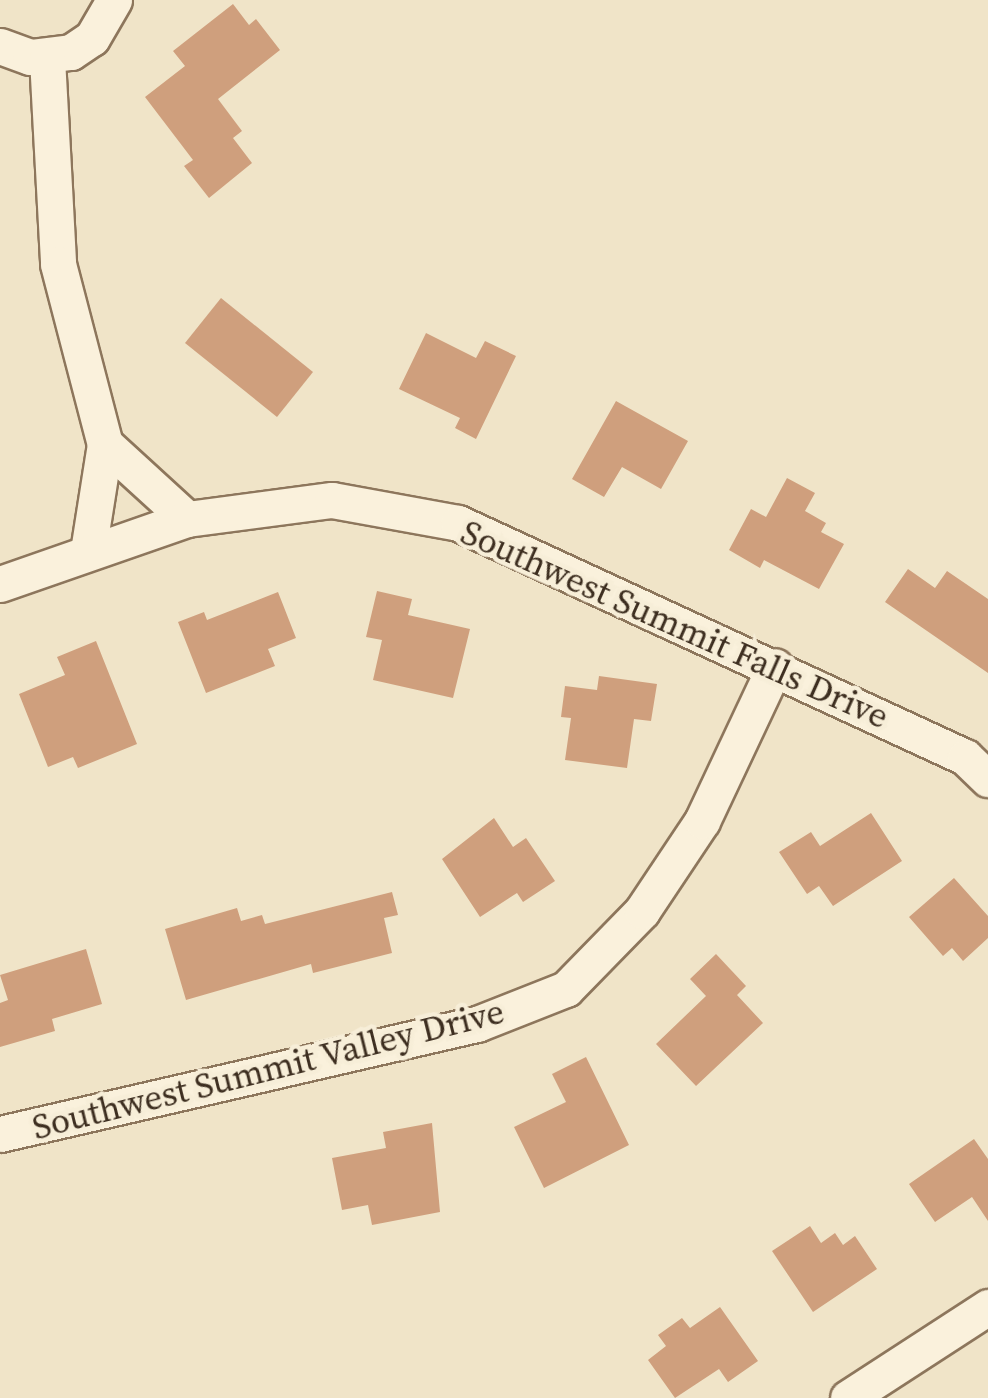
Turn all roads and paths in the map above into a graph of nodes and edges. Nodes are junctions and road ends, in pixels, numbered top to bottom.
1 (114, 0) edge
2 (0, 46) edge
3 (47, 58) junction
4 (104, 444) junction
5 (187, 520) junction
6 (88, 551) junction
7 (0, 584) edge
8 (775, 666) junction
9 (988, 779) edge
10 (0, 1134) edge
11 (988, 1307) edge
12 (848, 1398) edge

1 - 3 street
2 - 3 street
3 - 4 street
4 - 5 street
4 - 6 street
5 - 6 street, Southwest Summit Falls Drive
5 - 8 street, Southwest Summit Falls Drive
6 - 7 street, Southwest Summit Falls Drive
8 - 9 street, Southwest Summit Falls Drive
8 - 10 street, Southwest Summit Valley Drive
11 - 12 street

